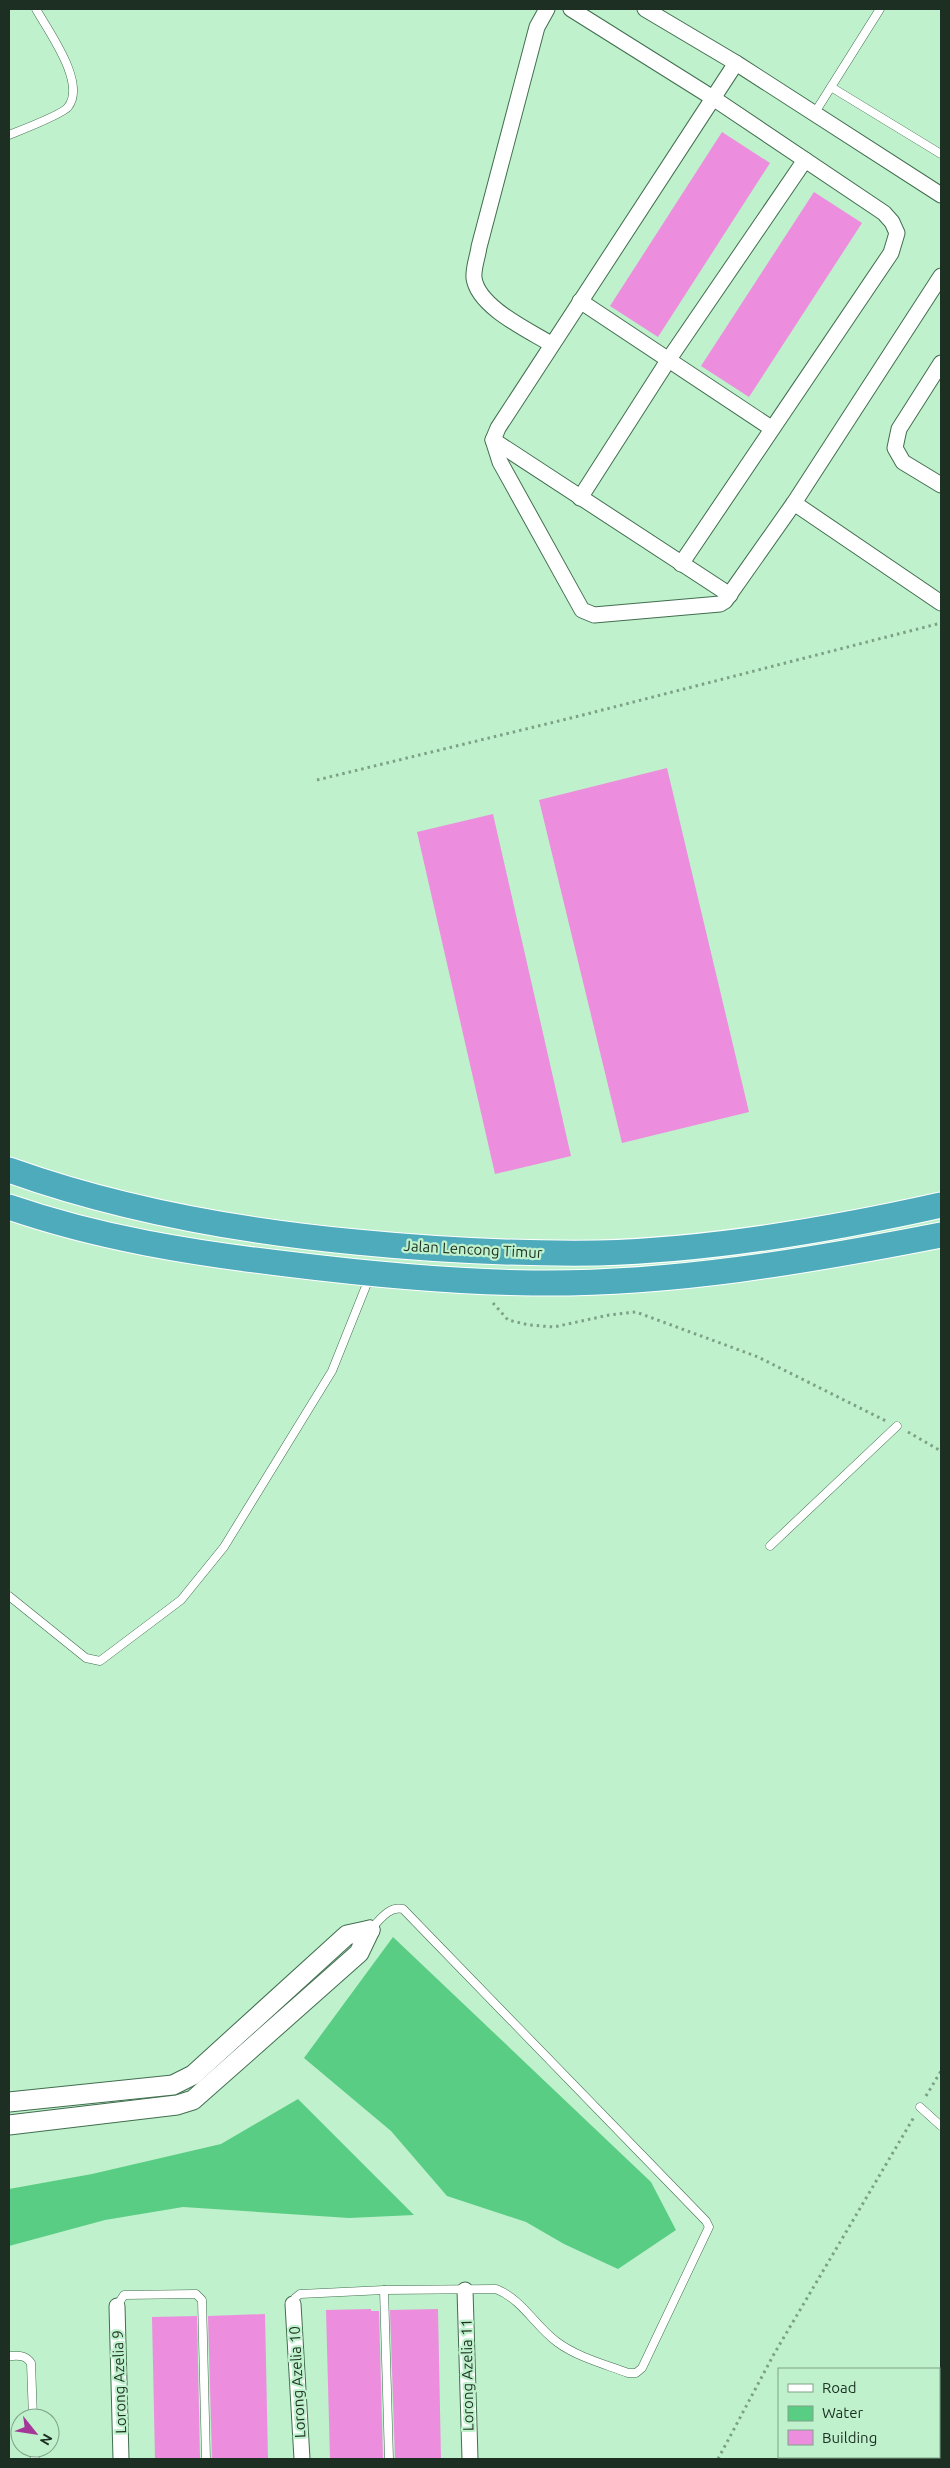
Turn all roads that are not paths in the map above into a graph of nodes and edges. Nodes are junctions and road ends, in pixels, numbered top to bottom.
1 (36, 9) edge
2 (547, 9) edge
3 (571, 9) edge
4 (645, 9) edge
5 (880, 9) edge
6 (736, 63) junction
7 (831, 87) junction
8 (713, 98) junction
9 (814, 114) junction
10 (9, 135) edge
11 (941, 154) edge
12 (805, 160) junction
13 (941, 195) edge
14 (941, 276) edge
15 (580, 301) junction
16 (551, 344) junction
17 (670, 360) junction
18 (941, 363) edge
19 (772, 428) junction
20 (493, 440) junction
21 (941, 485) edge
22 (580, 498) junction
23 (794, 503) junction
24 (681, 564) junction
25 (730, 595) junction
26 (941, 603) edge
27 (9, 1170) edge
28 (941, 1205) edge
29 (9, 1207) edge
30 (941, 1235) edge
31 (371, 1274) junction
32 (897, 1426) road end
33 (770, 1546) dead end
34 (9, 1596) edge
35 (370, 1930) junction
36 (9, 2102) edge
37 (920, 2107) road end
38 (9, 2125) edge
39 (941, 2126) edge
40 (384, 2290) junction
41 (465, 2290) junction
42 (293, 2304) joint
43 (117, 2306) joint
44 (9, 2356) edge
45 (33, 2408) edge
46 (121, 2459) edge
47 (206, 2459) edge
48 (302, 2459) edge
49 (389, 2459) edge
50 (470, 2459) edge

1 - 10 lane
2 - 16 street
3 - 8 street
4 - 6 street
5 - 7 lane
6 - 8 street
6 - 9 street
7 - 9 lane
7 - 11 lane
8 - 12 street
8 - 15 street
9 - 13 street
12 - 17 street
12 - 19 street
14 - 23 street
15 - 16 street
15 - 17 street
16 - 20 street
17 - 19 street
17 - 22 street
18 - 21 street
19 - 24 street
20 - 22 street
20 - 25 street
22 - 24 street
23 - 25 street
23 - 26 street
24 - 25 street
27 - 28 highway, Jalan Lencong Timur
29 - 31 highway, Jalan Lencong Timur
30 - 31 highway, Jalan Lencong Timur
31 - 34 lane
32 - 33 lane
35 - 36 street
35 - 38 street
35 - 41 lane
37 - 39 lane
40 - 41 lane
40 - 42 lane
40 - 49 lane
41 - 50 street, Lorong Azelia 11
42 - 48 street, Lorong Azelia 10
43 - 46 street, Lorong Azelia 9
43 - 47 lane
44 - 45 lane

